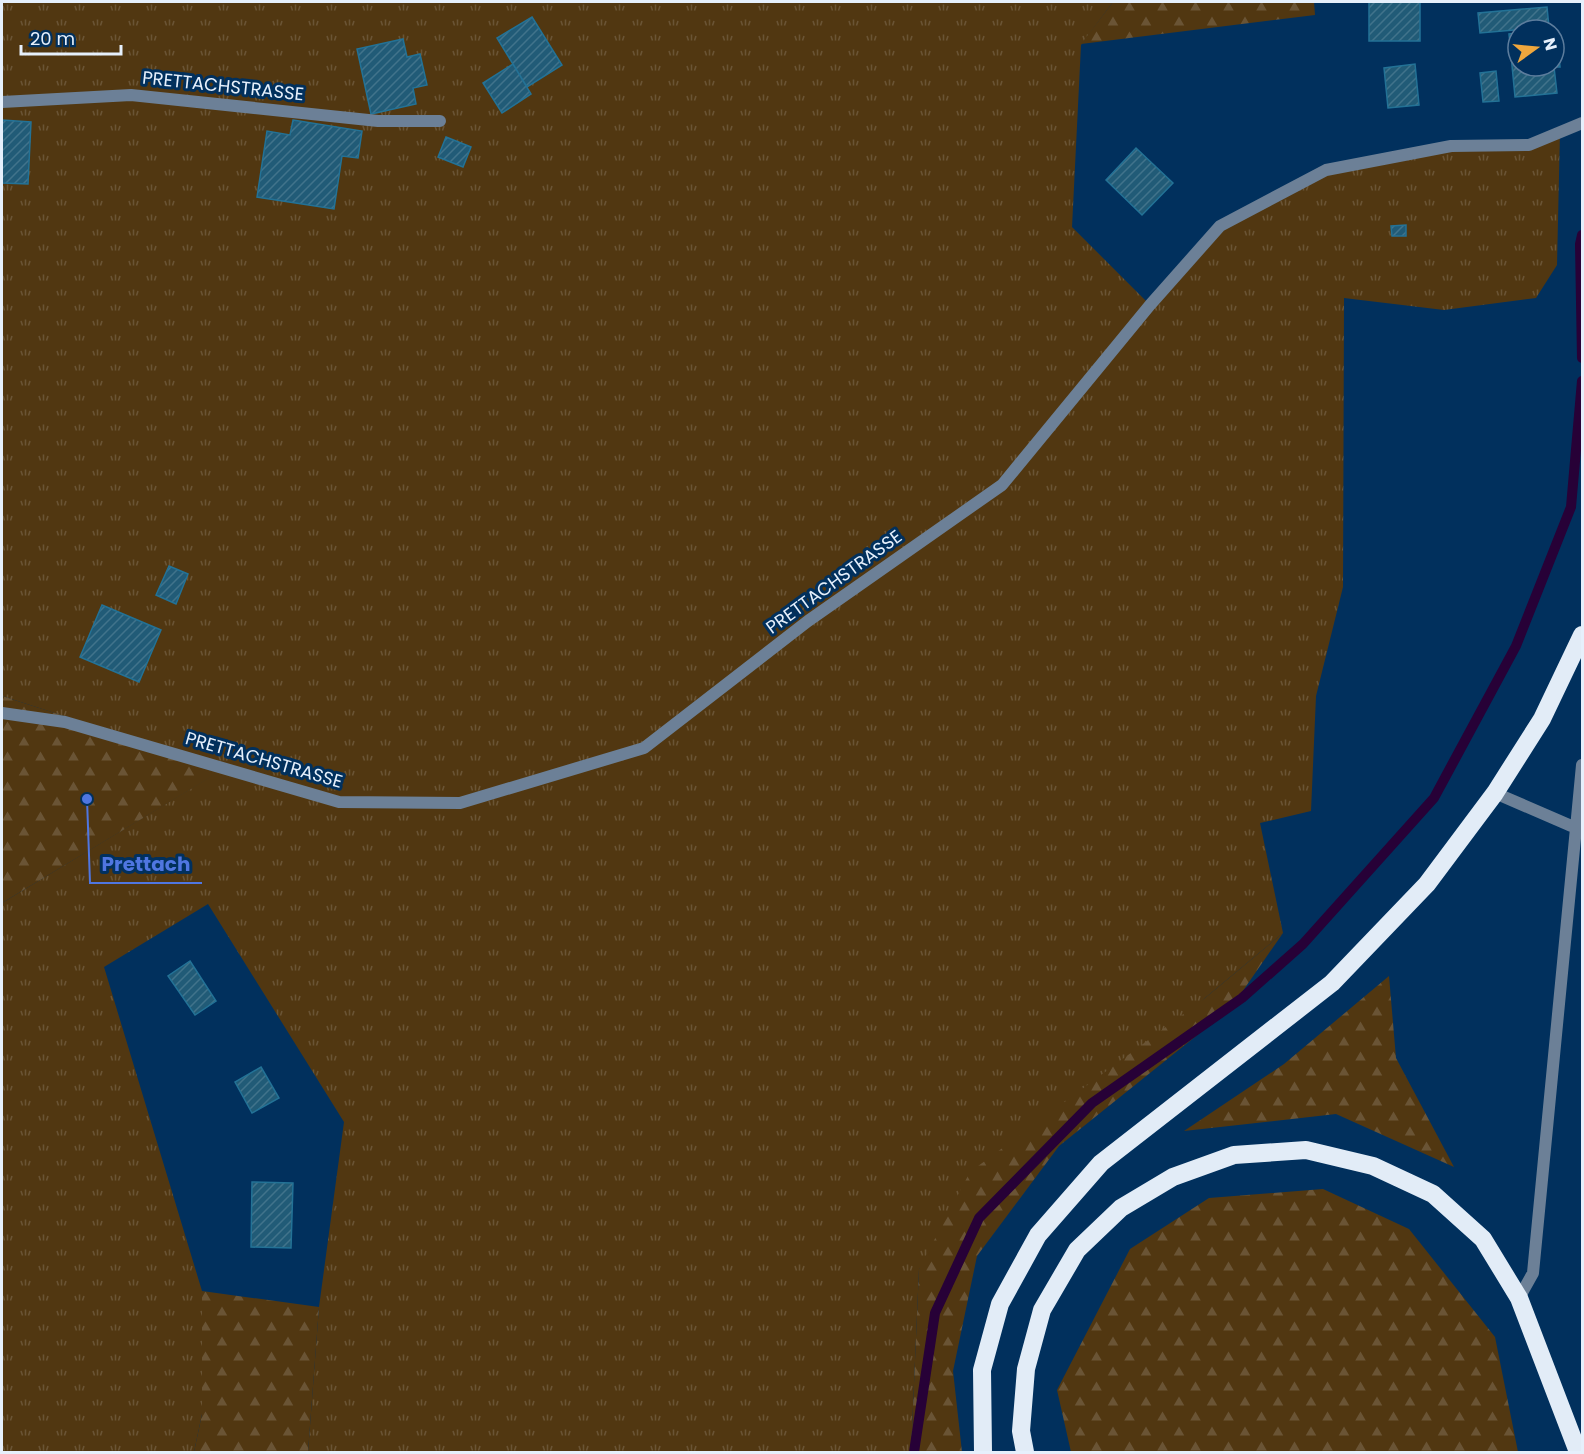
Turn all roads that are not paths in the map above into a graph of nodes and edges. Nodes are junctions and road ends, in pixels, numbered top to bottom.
1 (2, 102) edge
2 (440, 121) dead end
3 (1582, 123) edge
4 (1582, 635) edge
5 (2, 713) edge
6 (1582, 765) edge
7 (1495, 793) junction
8 (1576, 828) junction
9 (1519, 1298) junction
10 (1582, 1426) edge
11 (983, 1452) edge
12 (1025, 1452) edge
13 (1579, 1452) edge

1 - 2 lane, PRETTACHSTRASSE
3 - 5 lane, PRETTACHSTRASSE
4 - 7 highway
6 - 8 lane
7 - 8 lane
7 - 11 highway
8 - 9 lane
9 - 12 highway
9 - 13 highway
10 - 13 highway

